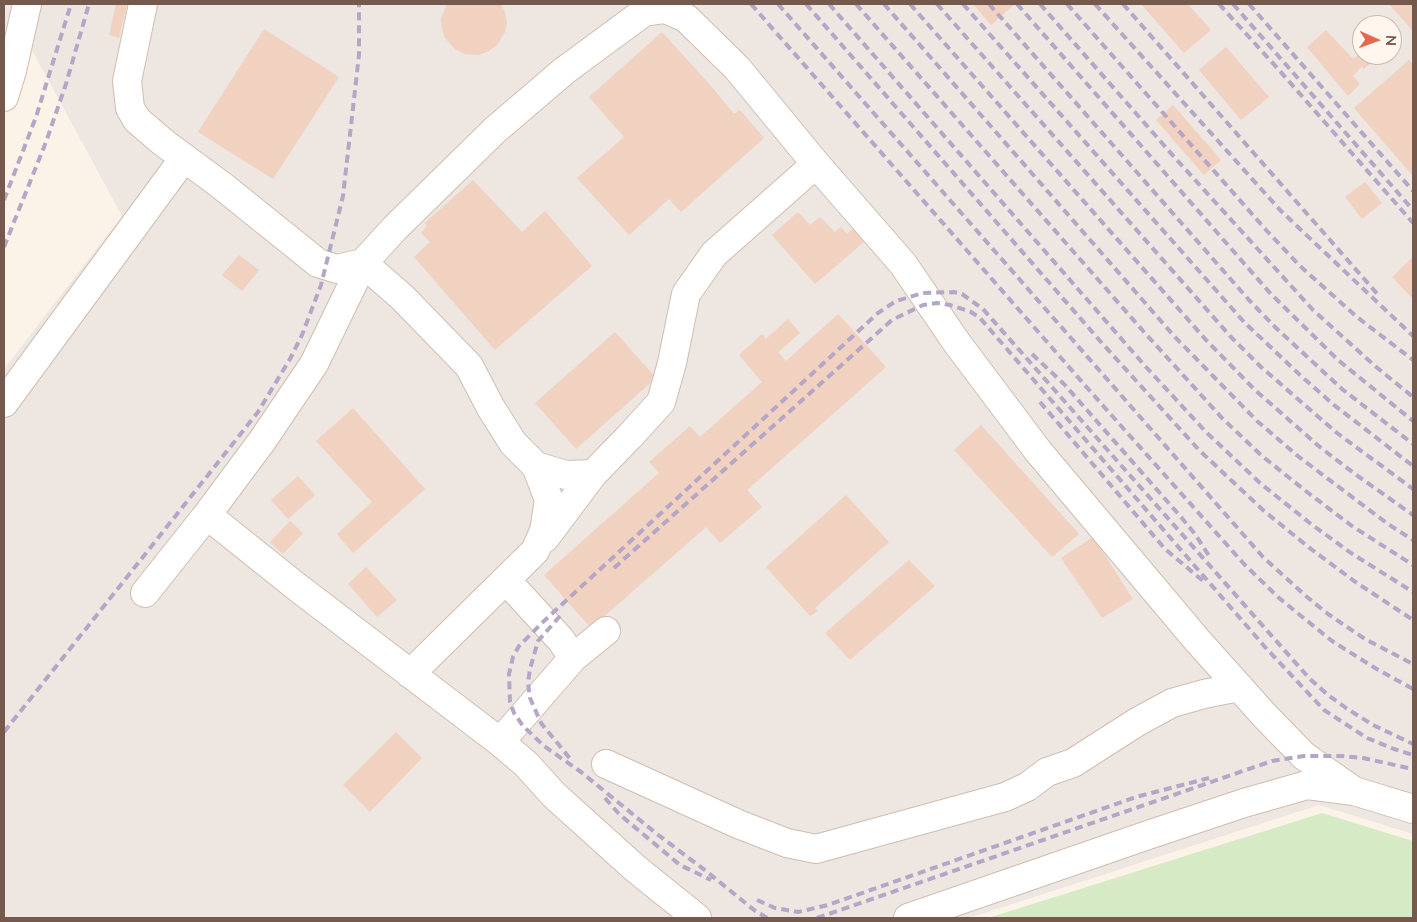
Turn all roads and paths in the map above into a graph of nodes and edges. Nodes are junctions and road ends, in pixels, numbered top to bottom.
1 (27, 4) edge
2 (143, 4) edge
3 (4, 97) edge
4 (184, 158) junction
5 (816, 164) junction
6 (363, 263) junction
7 (4, 403) edge
8 (536, 466) junction
9 (593, 474) junction
10 (208, 515) junction
11 (535, 551) junction
12 (506, 580) junction
13 (144, 593) dead end
14 (606, 631) dead end
15 (573, 658) junction
16 (410, 674) junction
17 (1239, 687) junction
18 (500, 742) junction
19 (606, 764) dead end
20 (1354, 791) junction
21 (1413, 809) edge
22 (697, 918) edge
23 (908, 918) edge

1 - 3 lane
2 - 4 lane
4 - 6 lane
4 - 7 lane
5 - 6 lane
5 - 9 lane
5 - 17 lane
6 - 8 lane
6 - 10 lane
8 - 9 lane
8 - 11 lane
9 - 11 lane
10 - 13 lane
10 - 16 lane
11 - 12 lane
12 - 15 lane
12 - 16 lane
14 - 15 lane
15 - 18 lane
16 - 18 lane
17 - 19 lane
17 - 20 lane
18 - 22 lane
20 - 21 lane
20 - 23 lane

